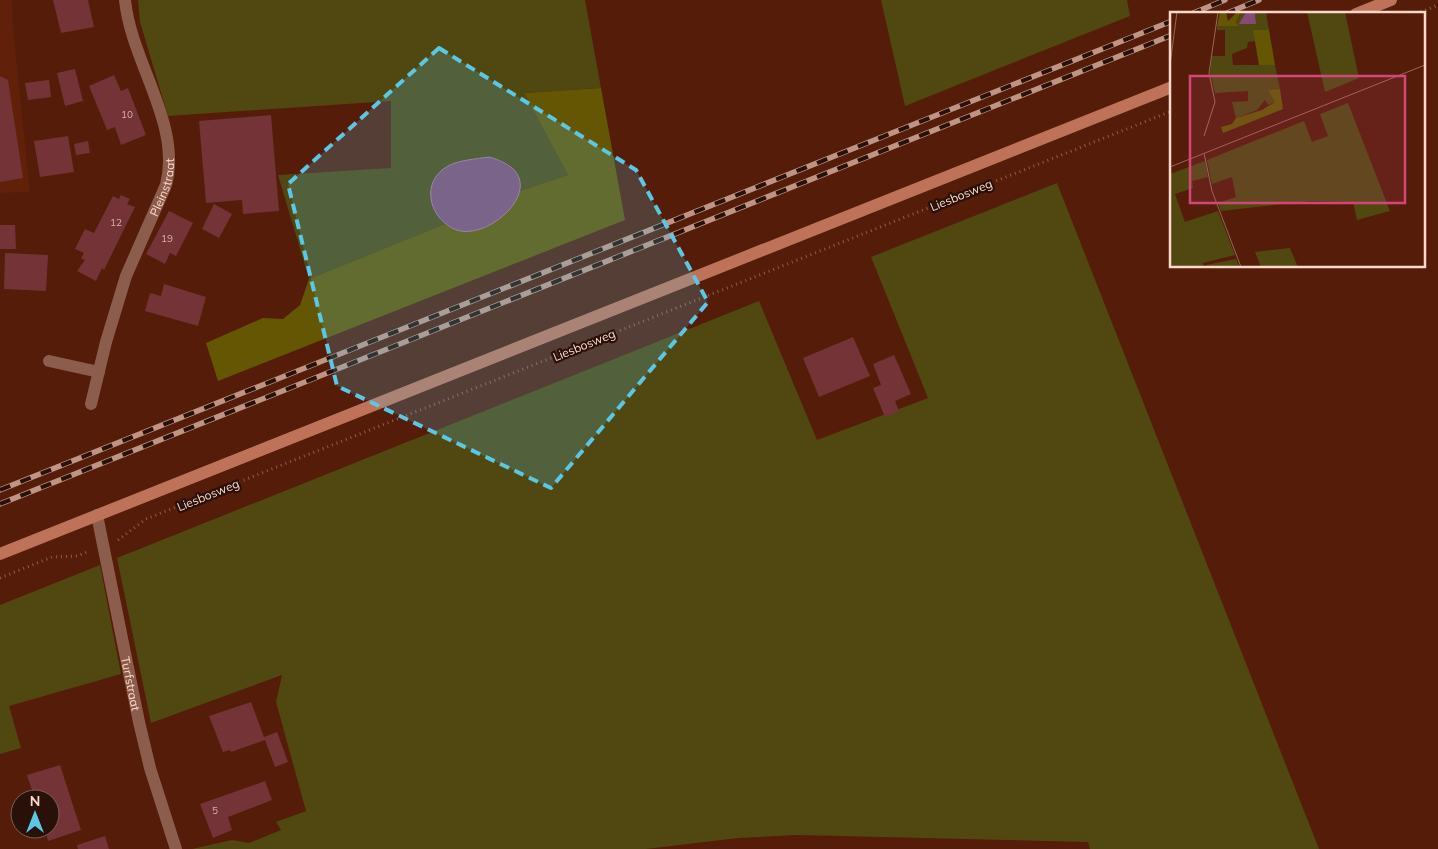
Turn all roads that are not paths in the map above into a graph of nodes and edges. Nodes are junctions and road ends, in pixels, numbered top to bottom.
1 (125, 0) edge
2 (1391, 0) edge
3 (1361, 12) edge
4 (1170, 88) edge
5 (49, 361) dead end
6 (99, 372) junction
7 (91, 404) dead end
8 (97, 515) junction
9 (0, 554) edge
10 (176, 849) edge

1 - 6 street, Pleinstraat
2 - 3 street
4 - 8 street, Liesbosweg
5 - 6 street
6 - 7 street, Pleinstraat
8 - 9 street, Liesbosweg
8 - 10 street, Turfstraat

